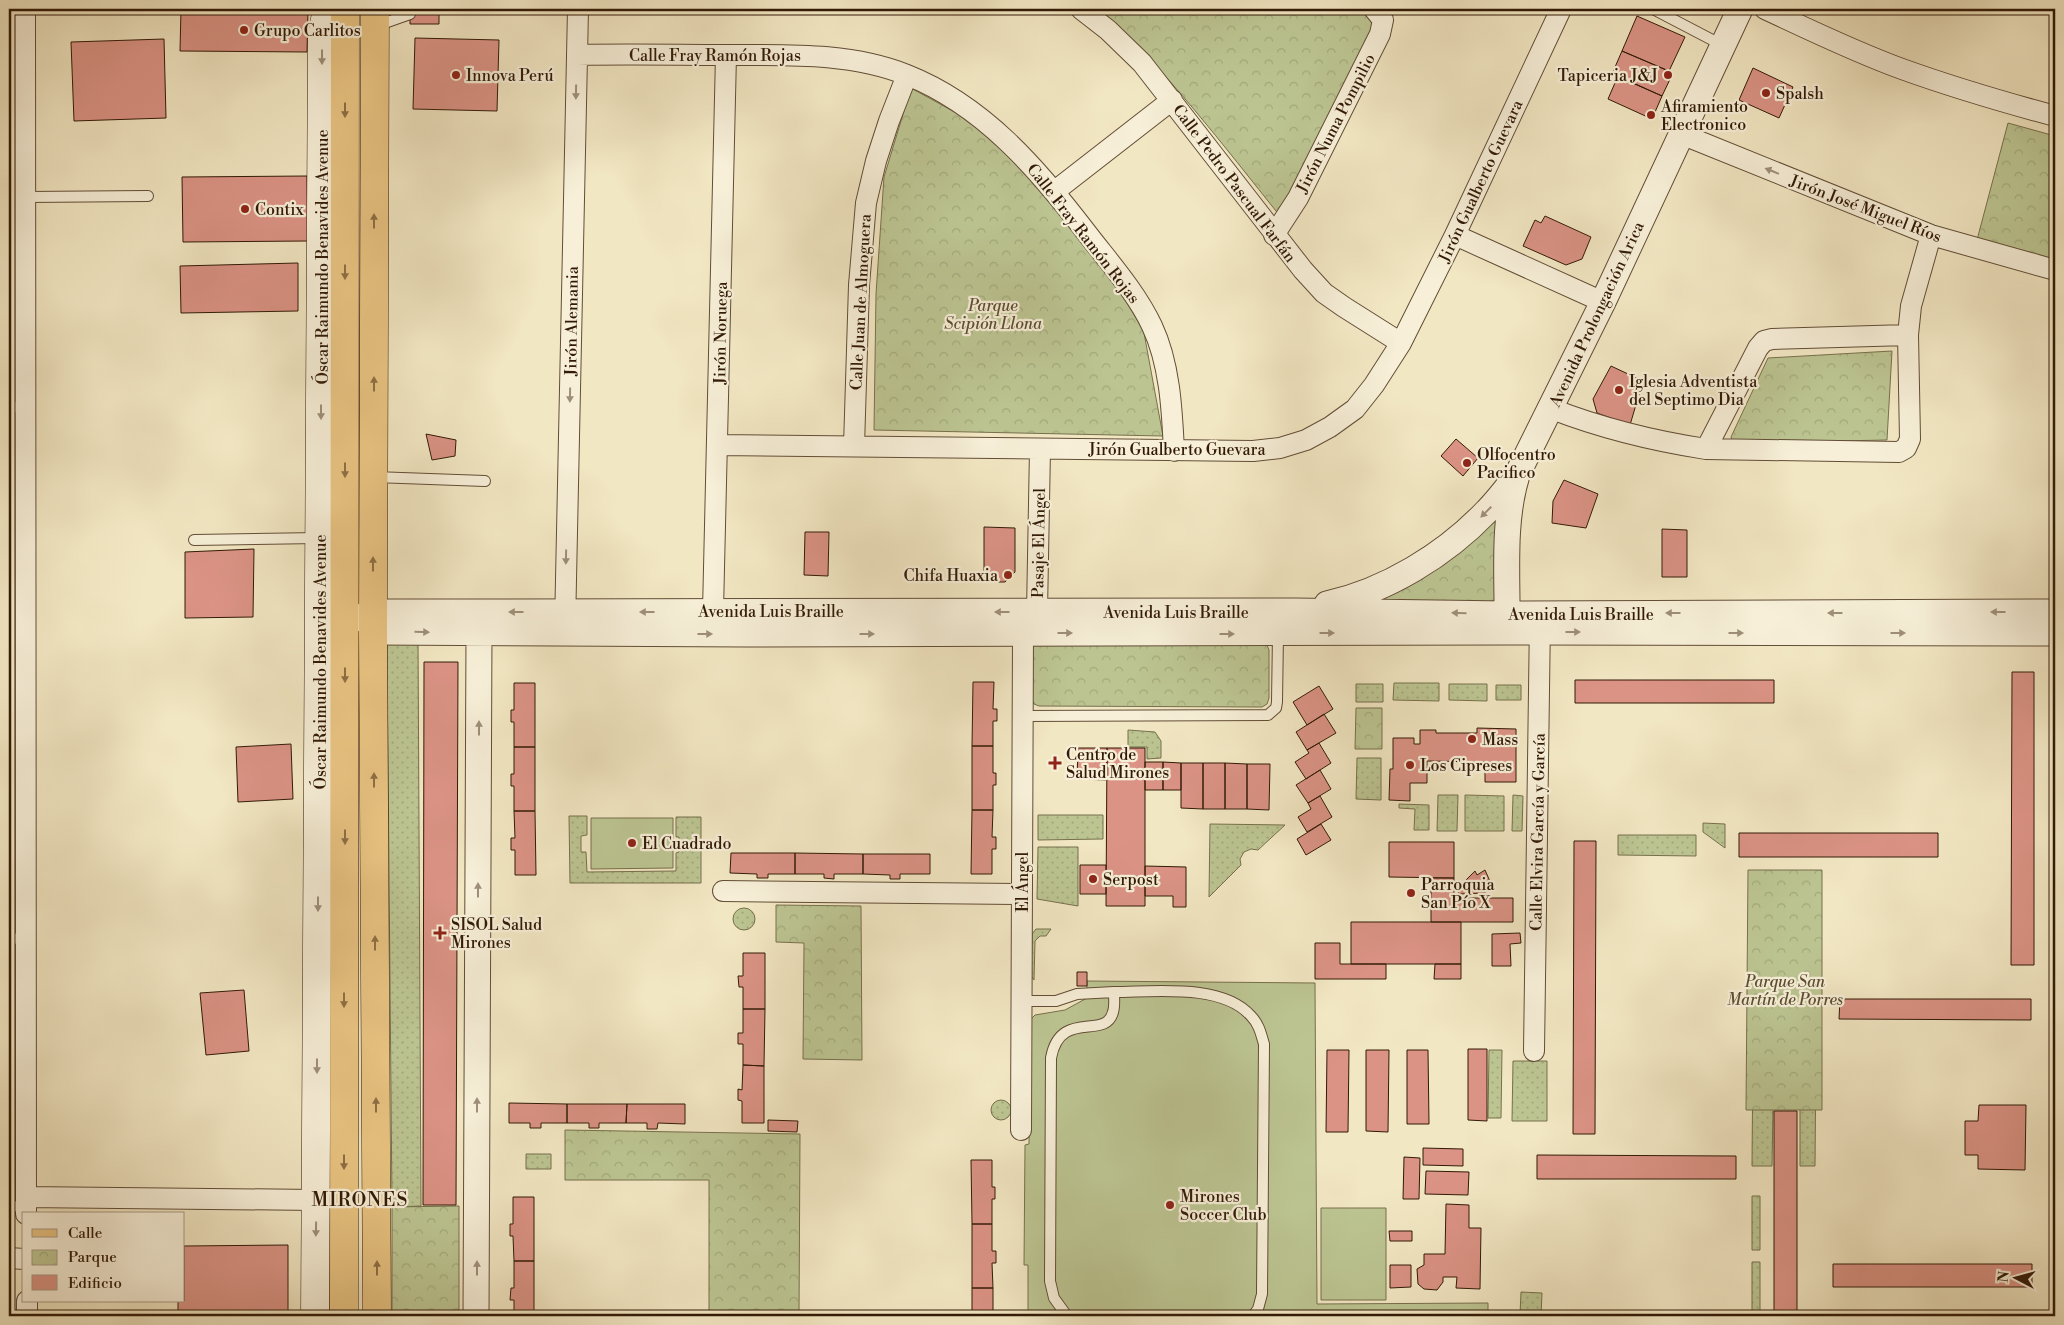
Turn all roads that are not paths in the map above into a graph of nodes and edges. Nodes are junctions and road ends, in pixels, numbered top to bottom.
1 (25, 9) edge
2 (327, 9) edge
3 (345, 9) edge
4 (578, 9) edge
5 (1081, 9) edge
6 (1374, 9) edge
7 (1561, 9) edge
8 (1653, 9) edge
9 (1740, 9) edge
10 (1765, 9) edge
11 (410, 14) dead end
12 (375, 18) edge
13 (1722, 45) junction
14 (577, 54) junction
15 (726, 55) junction
16 (907, 75) junction
17 (1172, 100) junction
18 (2055, 116) edge
19 (1681, 134) junction
20 (1055, 191) junction
21 (148, 196) dead end
22 (26, 197) junction
23 (1274, 235) junction
24 (1455, 235) junction
25 (1931, 236) junction
26 (2055, 270) edge
27 (1603, 302) junction
28 (1908, 335) junction
29 (1402, 343) junction
30 (17, 407) edge
31 (1552, 409) junction
32 (717, 445) junction
33 (854, 446) junction
34 (1040, 449) junction
35 (1706, 449) junction
36 (1174, 451) junction
37 (1518, 475) junction
38 (374, 477) junction
39 (485, 481) dead end
40 (321, 538) junction
41 (194, 540) dead end
42 (713, 611) junction
43 (1295, 611) junction
44 (1037, 612) junction
45 (2055, 612) edge
46 (373, 622) junction
47 (565, 623) junction
48 (1507, 623) junction
49 (1540, 623) junction
50 (345, 626) junction
51 (479, 633) junction
52 (1023, 633) junction
53 (1278, 634) junction
54 (2055, 634) edge
55 (320, 663) junction
56 (1023, 716) junction
57 (17, 863) edge
58 (723, 891) dead end
59 (1022, 894) junction
60 (17, 938) edge
61 (1114, 992) junction
62 (1022, 1001) junction
63 (1534, 1051) dead end
64 (1021, 1130) dead end
65 (316, 1200) junction
66 (22, 1206) edge
67 (9, 1258) edge
68 (22, 1259) edge
69 (27, 1302) edge
70 (26, 1316) edge
71 (315, 1316) edge
72 (344, 1316) edge
73 (377, 1316) edge
74 (476, 1316) edge
75 (1067, 1316) edge
76 (1253, 1316) edge

1 - 22 street
2 -> 40 main road, Óscar Raimundo Benavides Avenue
3 -> 50 main road, Óscar Raimundo Benavides Avenue
4 - 14 street, Jirón Alemania
5 - 17 street, Calle Pedro Pascual Farfán
6 - 23 street, Jirón Numa Pompilio
7 - 24 street, Jirón Gualberto Guevara
8 - 13 lane
9 - 13 street, Avenida Prolongación Arica
10 - 18 street
11 - 12 lane
38 -> 12 main road
13 - 19 street, Avenida Prolongación Arica
14 - 15 street, Calle Fray Ramón Rojas
14 -> 47 street, Jirón Alemania
15 - 16 street, Calle Fray Ramón Rojas
15 - 32 street, Jirón Noruega
16 - 20 street, Calle Fray Ramón Rojas
16 - 33 street, Calle Juan de Almoguera
17 - 20 street
17 - 23 street, Calle Pedro Pascual Farfán
25 -> 19 street, Jirón José Miguel Ríos
19 - 27 street, Avenida Prolongación Arica
20 - 36 street, Calle Fray Ramón Rojas
21 - 22 lane
22 - 30 street
23 - 29 street, Calle Pedro Pascual Farfán
24 - 27 street
24 - 29 street, Jirón Gualberto Guevara
25 - 26 street, Jirón José Miguel Ríos
25 - 28 street
27 - 31 street, Avenida Prolongación Arica
28 - 35 street
28 - 35 street
29 - 36 street, Jirón Gualberto Guevara
30 - 57 street
31 - 35 street
31 - 37 street, Avenida Prolongación Arica
32 - 33 street, Jirón Gualberto Guevara
32 - 42 street, Jirón Noruega
33 - 34 street, Jirón Gualberto Guevara
34 - 36 street, Jirón Gualberto Guevara
34 - 44 street, Pasaje El Ángel
37 -> 43 street
37 - 48 street, Avenida Prolongación Arica
38 - 39 lane
46 -> 38 main road
40 - 41 lane
40 - 55 main road, Óscar Raimundo Benavides Avenue
44 -> 42 street, Avenida Luis Braille
42 -> 47 street, Avenida Luis Braille
43 - 44 street, Avenida Luis Braille
48 -> 43 street, Avenida Luis Braille
44 - 52 street, Pasaje El Ángel
45 -> 49 street, Avenida Luis Braille
47 -> 46 street, Avenida Luis Braille
46 - 50 street, Avenida Luis Braille
46 -> 51 street, Avenida Luis Braille
73 -> 46 main road
47 - 51 street, Avenida Luis Braille
47 -> 52 street, Avenida Luis Braille
48 - 49 street, Avenida Luis Braille
53 -> 48 street, Avenida Luis Braille
49 -> 54 street, Avenida Luis Braille
49 - 63 street, Calle Elvira García y García
50 - 55 street, Avenida Luis Braille
50 -> 72 main road, Óscar Raimundo Benavides Avenue
74 -> 51 street
52 -> 53 street, Avenida Luis Braille
52 - 56 street, El Ángel
53 - 56 lane
55 -> 65 main road, Óscar Raimundo Benavides Avenue
56 - 59 street, El Ángel
57 - 60 street
58 - 59 street
59 - 62 street, El Ángel
60 - 66 street
61 - 62 lane
61 - 75 lane
61 - 76 lane
62 - 64 street, El Ángel
65 - 66 street
65 -> 71 main road, Óscar Raimundo Benavides Avenue
67 - 68 street
69 - 70 street

